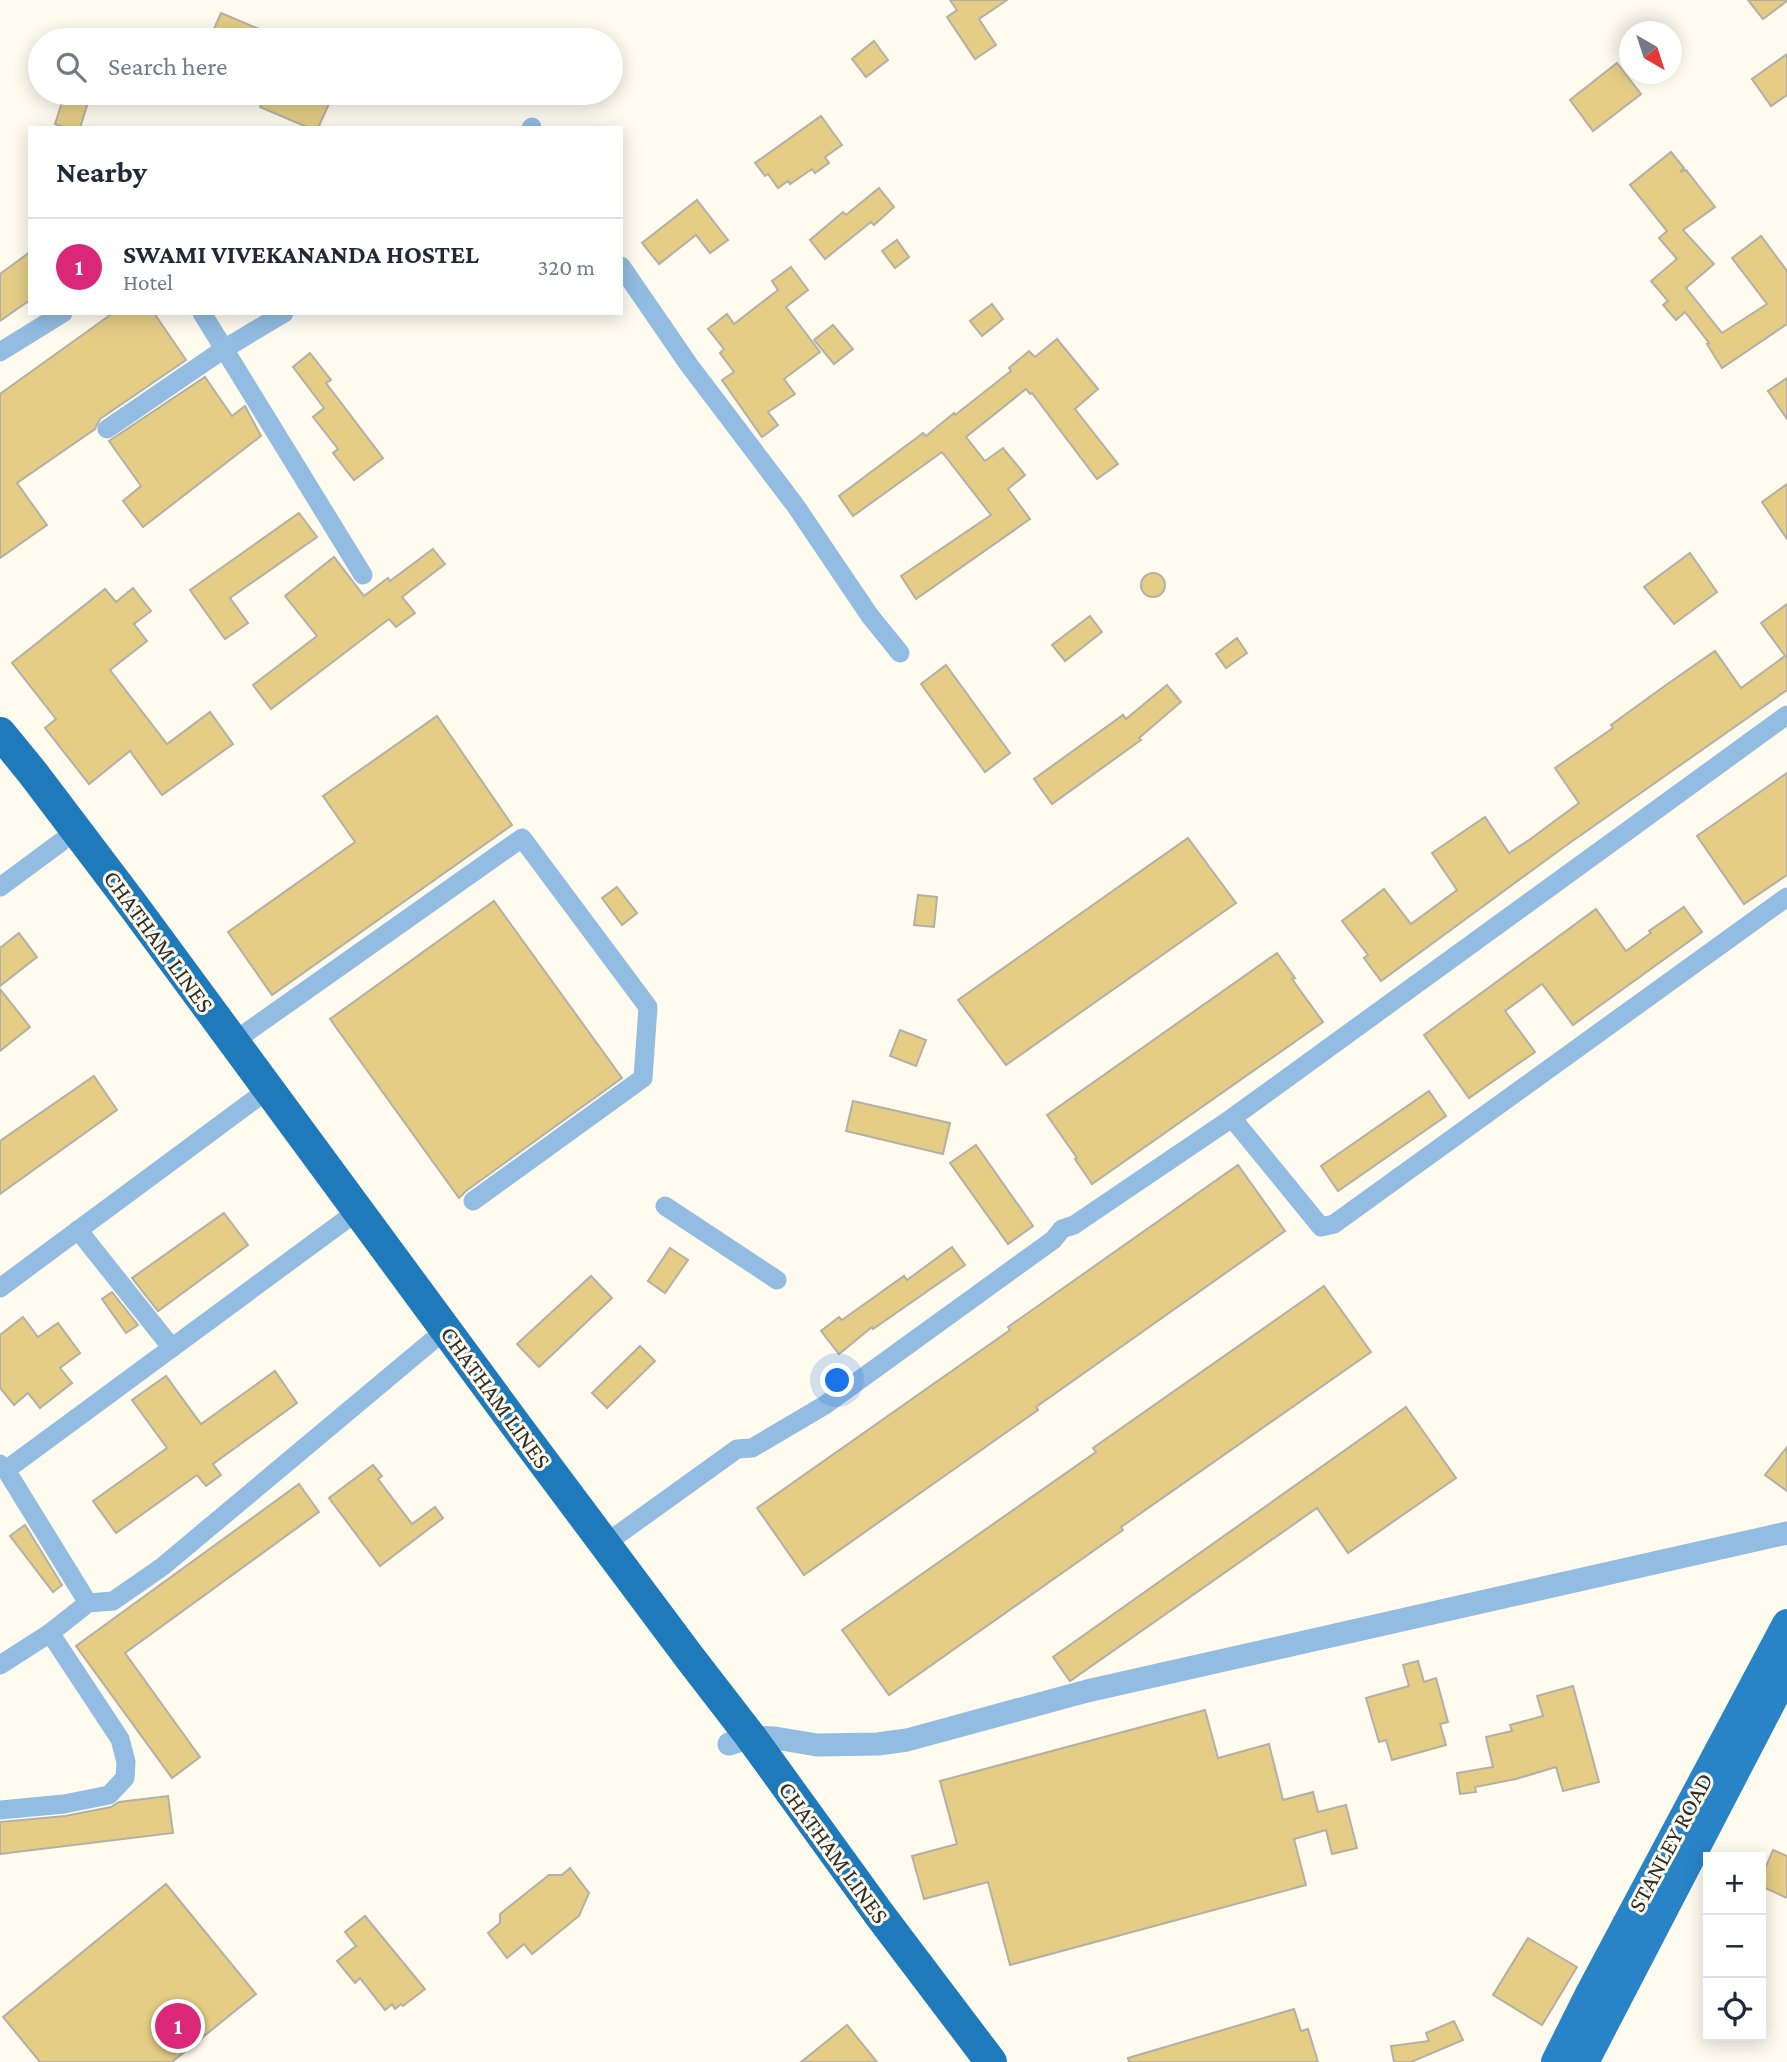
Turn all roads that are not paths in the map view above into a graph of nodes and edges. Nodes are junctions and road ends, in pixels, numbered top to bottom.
1 (623, 269) edge
2 (60, 315) edge
3 (203, 315) edge
4 (281, 315) edge
5 (224, 349) junction
6 (0, 352) edge
7 (107, 429) dead end
8 (363, 575) dead end
9 (900, 653) dead end
10 (1787, 715) edge
11 (0, 733) edge
12 (0, 764) edge
13 (61, 842) junction
14 (0, 887) edge
15 (1787, 897) edge
16 (233, 1042) junction
17 (254, 1100) junction
18 (1232, 1118) junction
19 (472, 1201) dead end
20 (665, 1206) dead end
21 (344, 1222) junction
22 (78, 1230) junction
23 (777, 1280) dead end
24 (0, 1288) edge
25 (432, 1341) junction
26 (173, 1348) junction
27 (3, 1467) edge
28 (1787, 1533) edge
29 (605, 1544) junction
30 (88, 1603) junction
31 (1787, 1624) edge
32 (50, 1633) junction
33 (0, 1665) edge
34 (1787, 1671) edge
35 (740, 1740) junction
36 (0, 1810) edge
37 (971, 2062) edge
38 (991, 2062) edge
39 (1556, 2062) edge
40 (1584, 2062) edge

1 - 9 street
2 - 6 street
3 - 5 street
4 - 5 street
5 - 7 street
5 - 8 street
10 - 18 street
11 - 16 highway, CHATHAM LINES
12 - 13 highway, CHATHAM LINES
13 - 14 street
13 - 17 highway, CHATHAM LINES
15 - 18 street
16 - 19 street
16 - 29 highway, CHATHAM LINES
17 - 21 highway, CHATHAM LINES
17 - 22 street
18 - 29 street
20 - 23 street
21 - 25 highway, CHATHAM LINES
21 - 26 street
22 - 24 street
22 - 26 street
25 - 30 street
25 - 35 highway, CHATHAM LINES
26 - 27 street
27 - 30 street
28 - 35 street
29 - 35 highway, CHATHAM LINES
30 - 32 street
31 - 39 main road, STANLEY ROAD
32 - 33 street
32 - 36 street
34 - 40 main road, STANLEY ROAD
35 - 37 highway, CHATHAM LINES
35 - 38 highway, CHATHAM LINES

